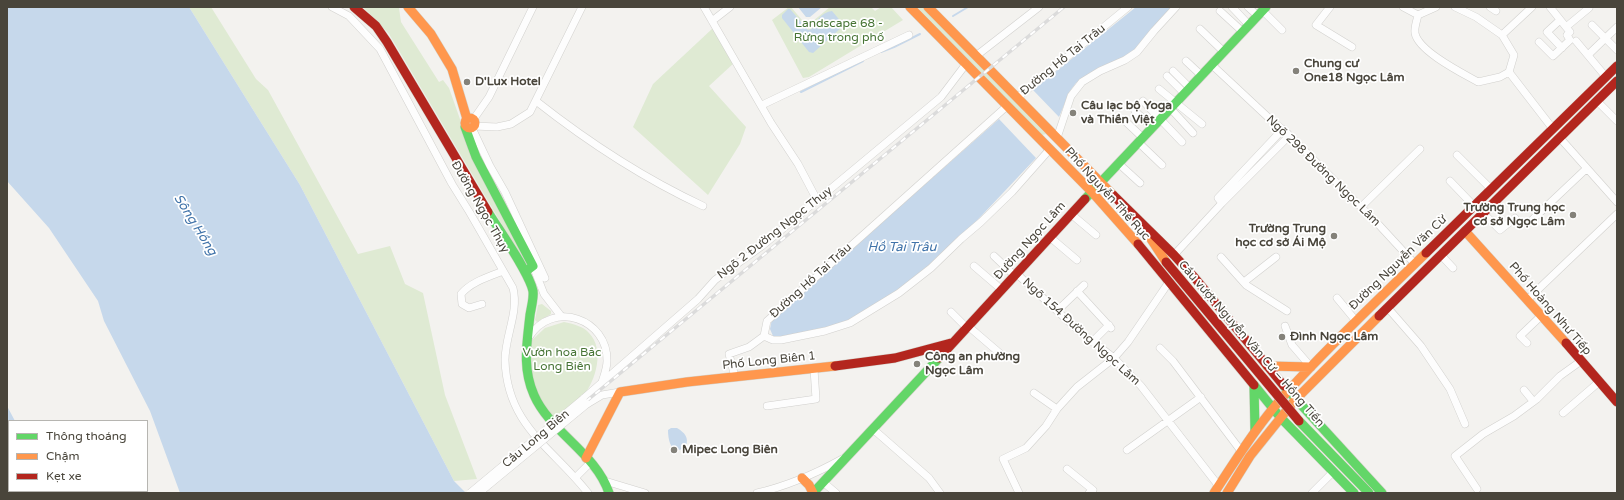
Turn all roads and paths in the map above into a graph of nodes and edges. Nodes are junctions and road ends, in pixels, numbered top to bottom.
1 (332, 7) edge
2 (354, 7) edge
3 (408, 7) edge
4 (533, 7) edge
5 (582, 7) edge
6 (704, 7) edge
7 (730, 7) edge
8 (910, 7) edge
9 (928, 7) edge
10 (1039, 7) edge
11 (1128, 7) edge
12 (1176, 7) edge
13 (1232, 7) edge
14 (1248, 7) edge
15 (1330, 7) edge
16 (1403, 7) edge
17 (1436, 7) edge
18 (1455, 7) edge
19 (1475, 7) edge
20 (1532, 7) edge
21 (1550, 7) edge
22 (1589, 8) edge
23 (1220, 11) dead end
24 (1262, 11) edge
25 (1418, 15) junction
26 (1471, 15) junction
27 (1560, 20) junction
28 (712, 22) junction
29 (1592, 25) dead end
30 (1566, 27) junction
31 (1617, 27) edge
32 (1200, 29) dead end
33 (1246, 29) junction
34 (1282, 30) dead end
35 (909, 35) dead end
36 (1502, 35) junction
37 (1605, 38) junction
38 (1576, 41) dead end
39 (1539, 42) dead end
40 (1352, 47) dead end
41 (1562, 48) junction
42 (1617, 50) edge
43 (1224, 52) junction
44 (1588, 55) junction
45 (976, 56) junction
46 (1186, 61) dead end
47 (966, 64) junction
48 (1212, 65) junction
49 (1617, 66) edge
50 (1173, 71) dead end
51 (1509, 72) junction
52 (1167, 76) dead end
53 (1202, 76) junction
54 (1606, 77) junction
55 (1617, 81) edge
56 (1159, 89) dead end
57 (1187, 91) junction
58 (1017, 98) junction
59 (536, 101) junction
60 (1597, 101) junction
61 (1143, 102) dead end
62 (762, 105) junction
63 (1007, 106) junction
64 (1173, 106) junction
65 (1135, 111) dead end
66 (1124, 120) dead end
67 (1161, 120) junction
68 (1617, 120) edge
69 (470, 124) junction
70 (1202, 124) dead end
71 (1153, 128) junction
72 (1553, 129) junction
73 (1285, 131) junction
74 (1193, 133) dead end
75 (1057, 138) junction
76 (1560, 138) junction
77 (1141, 140) junction
78 (1182, 142) dead end
79 (1050, 149) junction
80 (1420, 149) dead end
81 (1457, 155) dead end
82 (1118, 163) junction
83 (1162, 165) dead end
84 (1586, 169) junction
85 (1450, 181) dead end
86 (1100, 182) junction
87 (1140, 183) dead end
88 (1491, 189) junction
89 (1092, 192) junction
90 (817, 200) junction
91 (1617, 202) edge
92 (703, 206) dead end
93 (1361, 206) junction
94 (1474, 206) junction
95 (1483, 213) junction
96 (1071, 214) junction
97 (1617, 214) edge
98 (1515, 218) dead end
99 (1532, 220) dead end
100 (1140, 223) junction
101 (1465, 231) junction
102 (1129, 233) junction
103 (1096, 235) dead end
104 (1051, 238) junction
105 (1440, 254) junction
106 (1174, 255) junction
107 (994, 256) dead end
108 (1221, 257) dead end
109 (1276, 257) dead end
110 (1077, 260) dead end
111 (1166, 262) junction
112 (1415, 264) junction
113 (533, 266) junction
114 (974, 266) dead end
115 (1453, 268) dead end
116 (503, 271) junction
117 (525, 272) junction
118 (1016, 275) junction
119 (546, 278) dead end
120 (1169, 282) junction
121 (1244, 282) junction
122 (1084, 285) dead end
123 (1002, 290) junction
124 (533, 291) junction
125 (1077, 291) junction
126 (544, 294) junction
127 (1337, 298) dead end
128 (1527, 300) junction
129 (482, 304) dead end
130 (1387, 307) junction
131 (1057, 311) junction
132 (1287, 311) dead end
133 (951, 312) dead end
134 (561, 316) junction
135 (1541, 316) junction
136 (1356, 321) junction
137 (1285, 326) dead end
138 (967, 327) junction
139 (764, 336) junction
140 (526, 342) junction
141 (954, 342) junction
142 (1092, 342) junction
143 (1526, 343) dead end
144 (1160, 348) dead end
145 (917, 354) junction
146 (1004, 356) dead end
147 (1114, 358) junction
148 (1581, 361) junction
149 (1267, 366) junction
150 (1311, 367) junction
151 (930, 368) junction
152 (814, 369) junction
153 (735, 377) junction
154 (1599, 382) junction
155 (601, 384) junction
156 (1254, 385) junction
157 (1524, 390) dead end
158 (1288, 391) junction
159 (620, 392) junction
160 (1034, 393) dead end
161 (1201, 397) junction
162 (1295, 400) junction
163 (585, 401) junction
164 (1533, 402) junction
165 (1617, 402) edge
166 (767, 406) dead end
167 (1273, 408) junction
168 (1057, 409) junction
169 (1563, 413) dead end
170 (1280, 417) junction
171 (1167, 421) junction
172 (1466, 424) dead end
173 (873, 429) junction
174 (1255, 431) junction
175 (1127, 450) dead end
176 (1241, 451) junction
177 (848, 456) junction
178 (588, 461) junction
179 (1067, 469) dead end
180 (1333, 472) junction
181 (575, 478) junction
182 (802, 478) junction
183 (482, 479) dead end
184 (605, 481) junction
185 (823, 482) junction
186 (1216, 489) edge
187 (1477, 489) dead end
188 (470, 493) edge
189 (479, 493) edge
190 (490, 493) edge
191 (588, 493) edge
192 (609, 493) edge
193 (645, 493) edge
194 (757, 493) edge
195 (813, 493) edge
196 (836, 493) edge
197 (940, 493) edge
198 (1019, 493) edge
199 (1089, 493) edge
200 (1227, 493) edge
201 (1312, 493) edge
202 (1354, 493) edge
203 (1369, 493) edge
204 (1382, 493) edge

1 - 116 street, Đường Ngọc Thụy
2 - 117 main road, Đường Ngọc Thụy
3 - 69 main road, Đường Ngọc Thụy
4 - 69 street
5 - 59 street
6 - 28 street
7 - 28 street
8 - 47 main road, Phố Nguyễn Thế Rục
9 - 45 main road, Phố Nguyễn Thế Rục
10 - 45 street
11 - 58 street, Đường Hồ Tai Trâu
12 - 75 street
13 - 33 street
14 - 24 street
15 - 40 street
16 - 25 street
17 - 25 street
18 - 26 street
19 - 26 street
20 - 36 street
21 - 27 street
22 - 30 street
23 - 33 street
24 - 33 main road, Đường Ngọc Lâm
24 - 34 street
25 - 51 street
26 - 36 street
27 - 30 street
27 - 41 street
28 - 62 street
29 - 37 street
30 - 41 street
31 - 37 street
32 - 43 street
33 - 43 main road, Đường Ngọc Lâm
35 - 62 street
36 - 51 street
37 - 42 street
37 - 44 street
38 - 44 street
39 - 41 street
43 - 48 main road, Đường Ngọc Lâm
44 - 54 street
45 - 58 main road, Phố Nguyễn Thế Rục
46 - 53 street
47 - 63 main road, Phố Nguyễn Thế Rục
47 - 90 street, Ngõ 2 Đường Ngọc Thụy
48 - 53 main road, Đường Ngọc Lâm
48 - 73 street, Ngõ 298 Đường Ngọc Lâm
49 - 54 main road, Đường Nguyễn Văn Cừ
50 - 57 street
51 - 72 street
52 - 57 street
53 - 57 main road, Đường Ngọc Lâm
54 - 72 main road, Đường Nguyễn Văn Cừ
55 - 60 main road, Đường Nguyễn Văn Cừ
56 - 64 street
57 - 64 main road, Đường Ngọc Lâm
58 - 75 main road, Phố Nguyễn Thế Rục
59 - 69 street
59 - 92 street
60 - 68 street
60 - 76 main road, Đường Nguyễn Văn Cừ
61 - 67 street
62 - 90 street
63 - 79 main road, Phố Nguyễn Thế Rục
63 - 139 street, Đường Hồ Tai Trâu
64 - 67 main road, Đường Ngọc Lâm
64 - 70 street
64 - 74 street
65 - 71 street
66 - 77 street
67 - 71 main road, Đường Ngọc Lâm
67 - 78 street
69 - 113 main road, Đường Ngọc Thụy
69 - 119 street
71 - 77 main road, Đường Ngọc Lâm
72 - 88 main road, Đường Nguyễn Văn Cừ
73 - 93 street, Ngõ 298 Đường Ngọc Lâm
73 - 106 street
75 - 86 main road, Phố Nguyễn Thế Rục
76 - 84 street
76 - 95 main road, Đường Nguyễn Văn Cừ
77 - 82 main road, Đường Ngọc Lâm
77 - 83 street
79 - 89 main road, Phố Nguyễn Thế Rục
79 - 139 street
80 - 93 street
81 - 88 street
82 - 86 main road, Đường Ngọc Lâm
82 - 87 street
84 - 91 street
84 - 99 street
85 - 94 street
86 - 89 main road, Đường Ngọc Lâm
86 - 100 main road, Phố Nguyễn Thế Rục
88 - 94 main road, Đường Nguyễn Văn Cừ
89 - 96 main road, Đường Ngọc Lâm
89 - 102 main road, Phố Nguyễn Thế Rục
90 - 155 street, Ngõ 2 Đường Ngọc Thụy
93 - 112 street, Ngõ 298 Đường Ngọc Lâm
94 - 112 main road, Đường Nguyễn Văn Cừ
95 - 98 street
95 - 101 main road, Đường Nguyễn Văn Cừ
96 - 103 street
96 - 104 main road, Đường Ngọc Lâm
97 - 128 street
100 - 106 main road, Phố Nguyễn Thế Rục
100 - 111 main road
101 - 105 main road, Đường Nguyễn Văn Cừ
101 - 128 main road, Phố Hoàng Như Tiếp
102 - 111 main road
102 - 120 main road, Phố Nguyễn Thế Rục
104 - 110 street
104 - 118 main road, Đường Ngọc Lâm
105 - 115 street
105 - 130 main road, Đường Nguyễn Văn Cừ
106 - 149 main road, Phố Nguyễn Thế Rục
107 - 118 street, Ngõ 154 Đường Ngọc Lâm
108 - 121 street
109 - 121 street
111 - 203 main road, Cầu vượt Nguyễn Văn Cừ – Hồng Tiến, bridge
112 - 136 main road, Đường Nguyễn Văn Cừ
113 - 117 main road
113 - 126 street, Đường Ngọc Thụy
114 - 123 street
116 - 129 street
116 - 181 street, Đường Ngọc Thụy
117 - 124 main road, Đường Ngọc Thụy
118 - 123 main road, Đường Ngọc Lâm
118 - 131 street, Ngõ 154 Đường Ngọc Lâm
120 - 147 street
120 - 156 main road, Phố Nguyễn Thế Rục
121 - 132 street
122 - 125 street
123 - 138 main road, Đường Ngọc Lâm
124 - 126 street
124 - 140 main road
125 - 131 street
125 - 142 street
126 - 134 street, Đường Ngọc Thụy
127 - 136 street
128 - 135 main road, Phố Hoàng Như Tiếp
130 - 162 main road, Đường Nguyễn Văn Cừ
130 - 172 street
131 - 142 street, Ngõ 154 Đường Ngọc Lâm
133 - 138 street
134 - 140 street
134 - 155 street
135 - 143 street
135 - 148 main road, Phố Hoàng Như Tiếp
136 - 150 main road, Đường Nguyễn Văn Cừ
137 - 150 street
138 - 141 main road, Đường Ngọc Lâm
138 - 146 street
139 - 153 street
140 - 178 main road
141 - 145 main road, Phố Long Biên 1
141 - 151 main road, Đường Ngọc Lâm
142 - 147 street, Ngõ 154 Đường Ngọc Lâm
144 - 161 street
145 - 151 main road
145 - 152 main road, Phố Long Biên 1
147 - 168 street
147 - 171 street, Ngõ 154 Đường Ngọc Lâm
148 - 154 main road, Phố Hoàng Như Tiếp
148 - 164 street
149 - 150 main road
149 - 158 main road, Phố Nguyễn Thế Rục
150 - 158 main road, Đường Nguyễn Văn Cừ
151 - 173 main road, Đường Ngọc Lâm
152 - 153 main road, Phố Long Biên 1
152 - 166 street
153 - 159 main road, Phố Long Biên 1
154 - 165 main road, Phố Hoàng Như Tiếp
154 - 169 street
155 - 163 street, Cầu Long Biên
156 - 167 main road, Phố Nguyễn Thế Rục
156 - 174 main road
157 - 164 street
158 - 162 main road, Phố Nguyễn Thế Rục
158 - 167 main road, Đường Nguyễn Văn Cừ
159 - 163 street, Phố Long Biên 1
159 - 178 main road
160 - 168 street
161 - 171 street
161 - 176 street
162 - 170 main road, Đường Nguyễn Văn Cừ
162 - 204 main road, Phố Nguyễn Thế Rục
163 - 188 street, Cầu Long Biên, bridge
163 - 189 street, Cầu Long Biên, bridge
164 - 187 street
167 - 170 main road, Phố Nguyễn Thế Rục
167 - 174 main road, Đường Nguyễn Văn Cừ
168 - 198 street
170 - 180 main road, Phố Nguyễn Thế Rục
170 - 200 main road, Đường Nguyễn Văn Cừ
171 - 175 street
171 - 186 street, Ngõ 154 Đường Ngọc Lâm
173 - 177 main road, Đường Ngọc Lâm
173 - 197 street
174 - 176 main road, Đường Nguyễn Văn Cừ
176 - 186 main road, Đường Nguyễn Văn Cừ
177 - 182 street
177 - 185 main road, Đường Ngọc Lâm
178 - 181 street
178 - 184 main road
179 - 199 street
180 - 201 street
180 - 202 main road, Phố Nguyễn Thế Rục
181 - 191 street, Đường Ngọc Thụy
182 - 194 street
182 - 195 main road
183 - 190 street
184 - 192 main road
184 - 193 street
185 - 195 main road, Đường Ngọc Lâm
185 - 196 street

